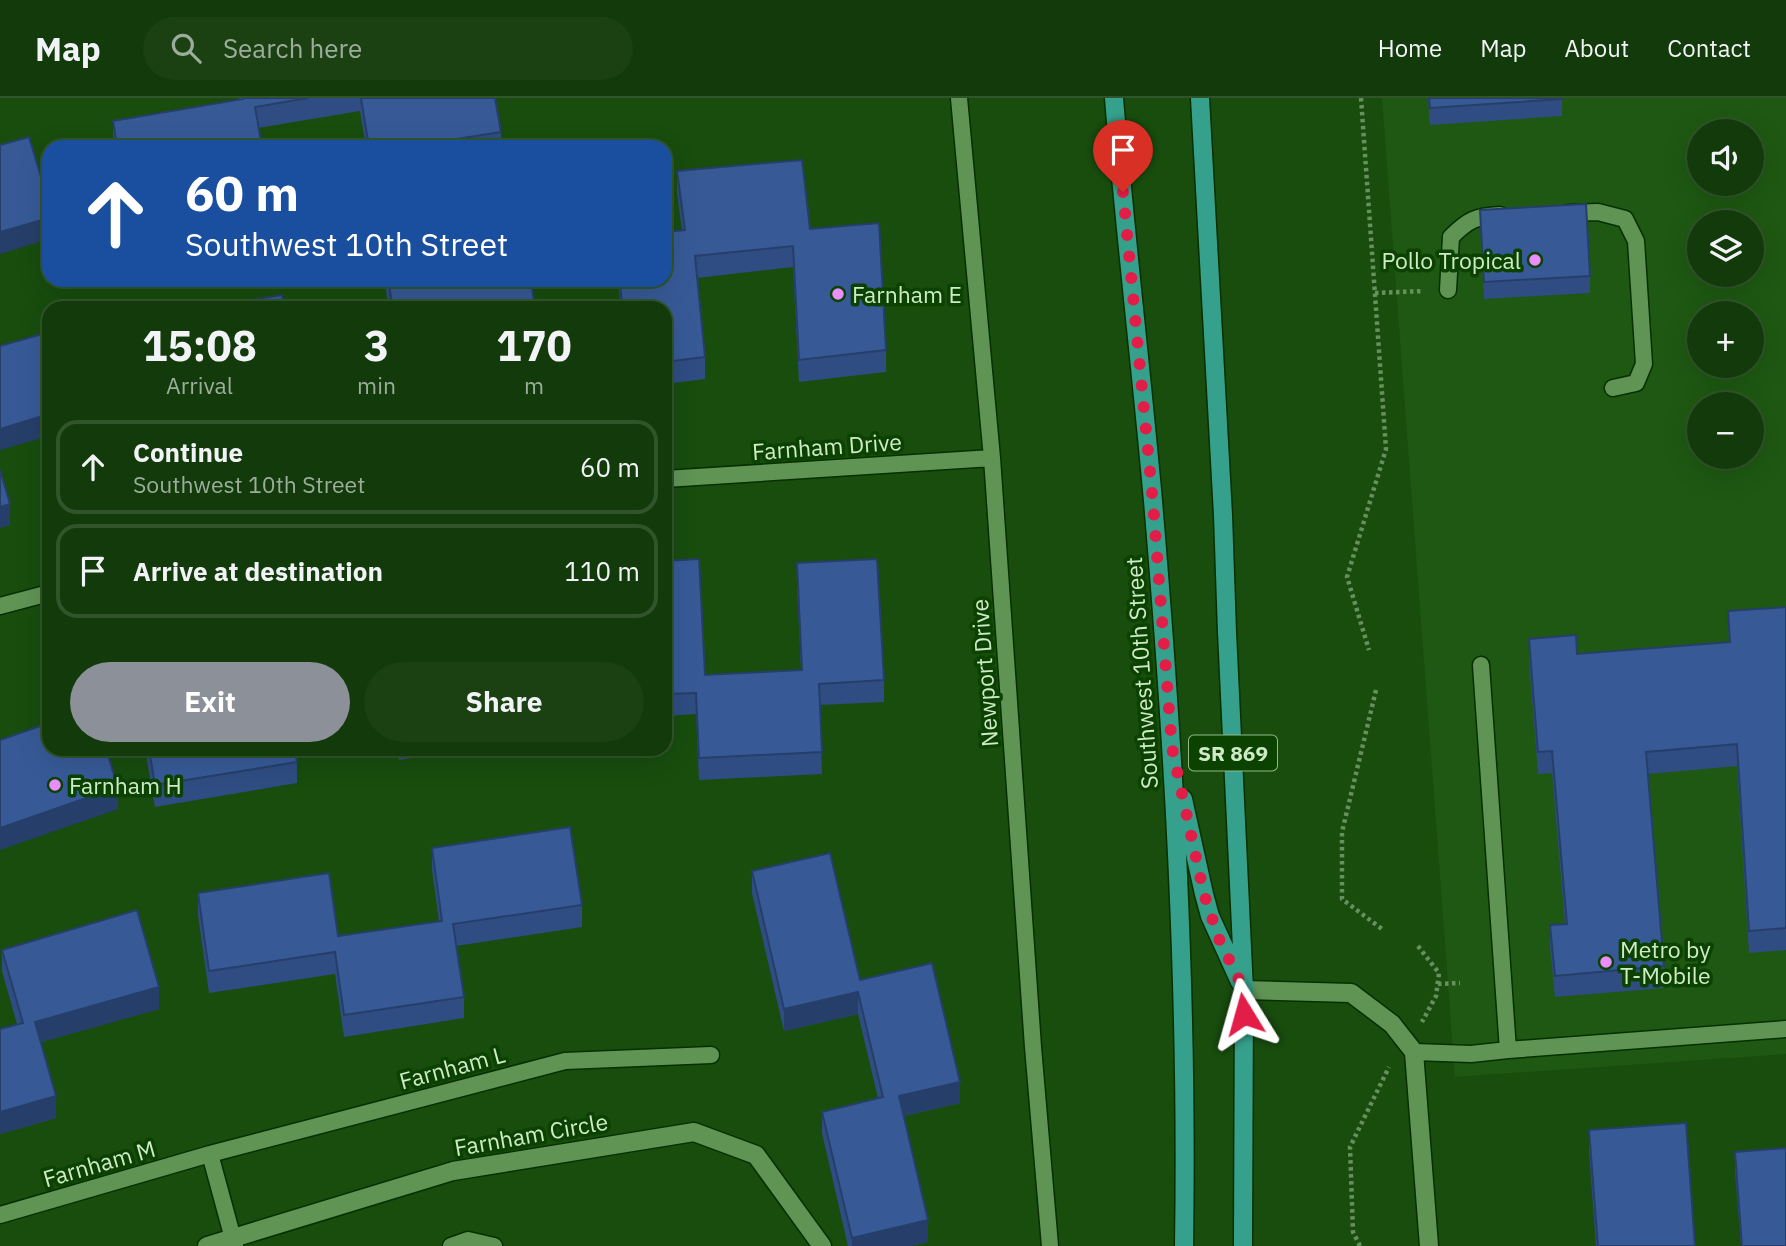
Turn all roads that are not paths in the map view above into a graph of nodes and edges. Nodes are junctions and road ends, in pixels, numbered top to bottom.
1 (959, 98) edge
2 (1114, 98) edge
3 (1200, 98) edge
4 (1557, 213) edge
5 (1516, 215) edge
6 (1440, 290) road end
7 (1613, 388) dead end
8 (992, 458) junction
9 (672, 479) edge
10 (42, 595) edge
11 (0, 606) edge
12 (1481, 665) dead end
13 (1172, 748) junction
14 (1244, 990) junction
15 (1786, 1029) edge
16 (1508, 1050) junction
17 (1414, 1052) junction
18 (711, 1055) dead end
19 (211, 1154) junction
20 (0, 1215) edge
21 (234, 1242) edge
22 (207, 1246) edge
23 (451, 1246) edge
24 (494, 1246) edge
25 (822, 1246) edge
26 (1050, 1246) edge
27 (1184, 1246) edge
28 (1243, 1246) edge
29 (1429, 1246) edge

1 - 8 lane, Newport Drive
2 - 13 main road, Southwest 10th Street / SR 869
3 - 14 main road, SR 869
4 - 7 lane
5 - 6 lane
8 - 9 lane, Farnham Drive
8 - 26 lane, Newport Drive
10 - 11 lane
12 - 16 lane
13 - 14 main road
13 - 27 main road, Southwest 10th Street / SR 869
14 - 17 street
14 - 28 main road, SR 869
15 - 16 lane
16 - 17 lane
17 - 29 street
18 - 19 lane, Farnham L
19 - 20 lane, Farnham M
19 - 21 lane
21 - 22 street, Farnham Circle
21 - 25 street, Farnham Circle
23 - 24 lane

